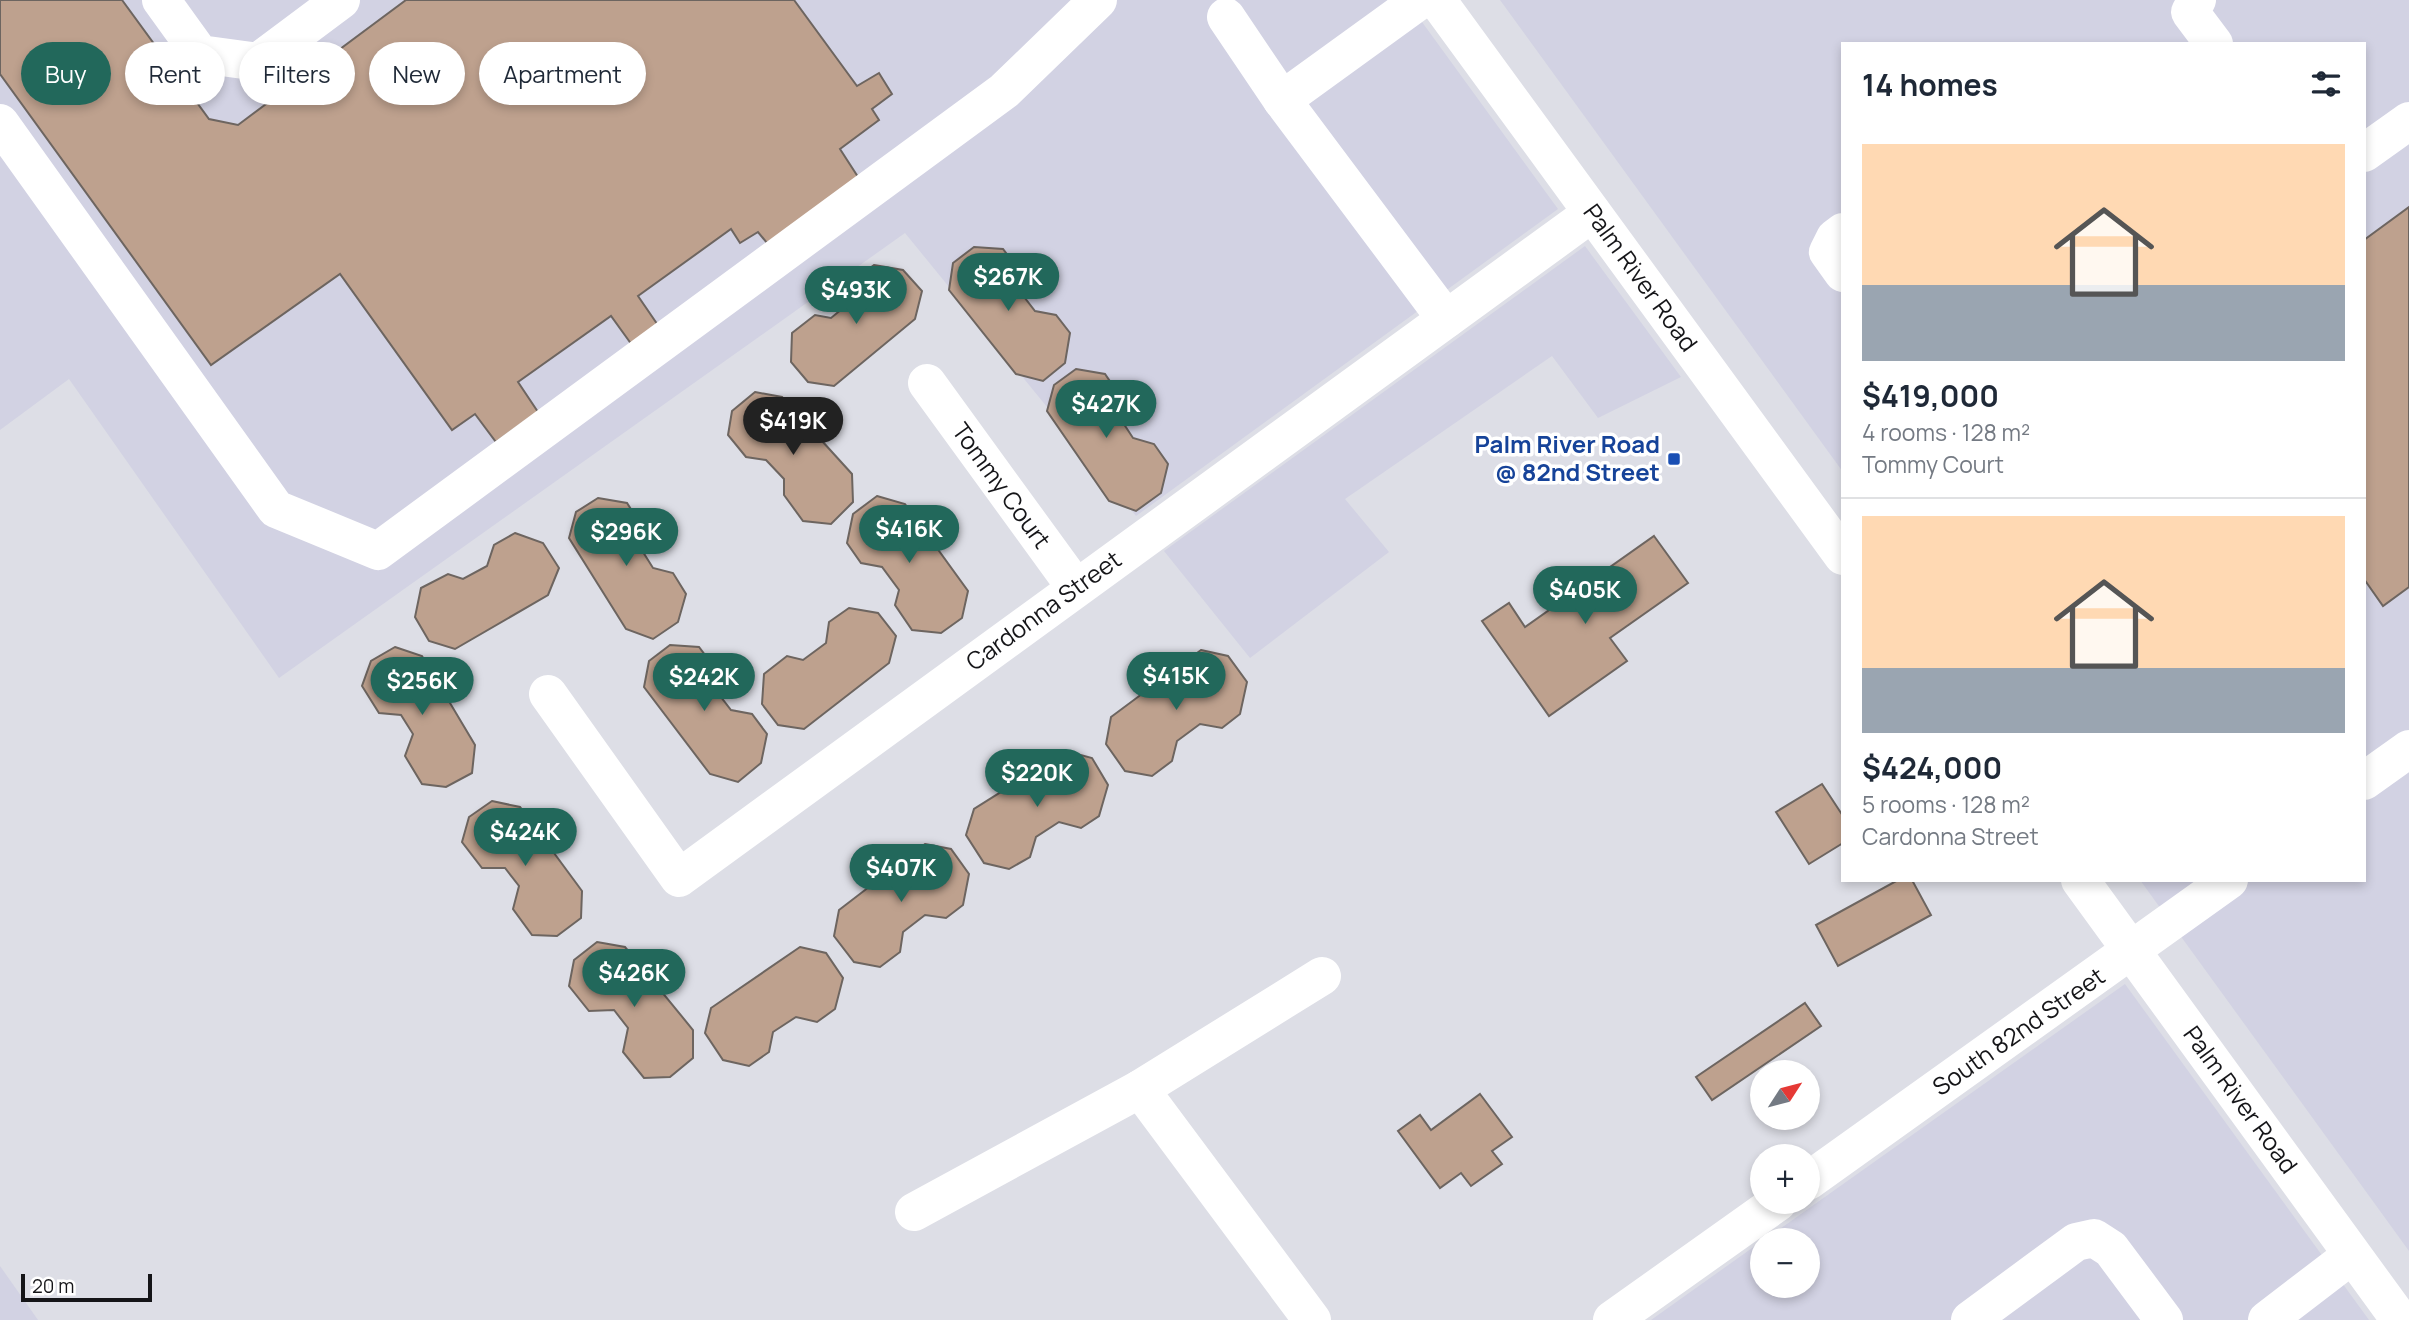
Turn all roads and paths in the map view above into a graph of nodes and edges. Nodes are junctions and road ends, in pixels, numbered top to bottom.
1 (161, 0) edge
2 (341, 0) edge
3 (1098, 0) edge
4 (1420, 0) edge
5 (1437, 0) edge
6 (2197, 0) edge
7 (1226, 16) dead end
8 (2212, 42) edge
9 (1282, 100) junction
10 (2409, 121) edge
11 (0, 123) edge
12 (2366, 152) edge
13 (1592, 213) junction
14 (1841, 234) edge
15 (1841, 270) edge
16 (1446, 319) junction
17 (927, 383) dead end
18 (1841, 553) edge
19 (1076, 588) junction
20 (548, 694) dead end
21 (2409, 748) edge
22 (2366, 780) edge
23 (2081, 882) edge
24 (2226, 882) edge
25 (2132, 951) junction
26 (1322, 976) dead end
27 (1140, 1088) junction
28 (1820, 1172) edge
29 (914, 1212) dead end
30 (1761, 1214) edge
31 (2352, 1255) junction
32 (1312, 1320) edge
33 (1612, 1320) edge
34 (1970, 1320) edge
35 (2164, 1320) edge
36 (2267, 1320) edge
37 (2400, 1320) edge

1 - 2 street
3 - 11 street
4 - 9 street
5 - 13 street, Palm River Road
6 - 8 street
7 - 9 street
9 - 16 street
10 - 12 street
13 - 16 street, Cardonna Street
13 - 18 street, Palm River Road
14 - 15 street
16 - 19 street, Cardonna Street
17 - 19 street, Tommy Court
19 - 20 street, Cardonna Street
21 - 22 street
23 - 25 street, Palm River Road
24 - 25 street, South 82nd Street
25 - 28 street, South 82nd Street
25 - 31 street, Palm River Road
26 - 27 street
27 - 29 street
27 - 32 street
30 - 33 street
31 - 36 street
31 - 37 street, Palm River Road
34 - 35 street

